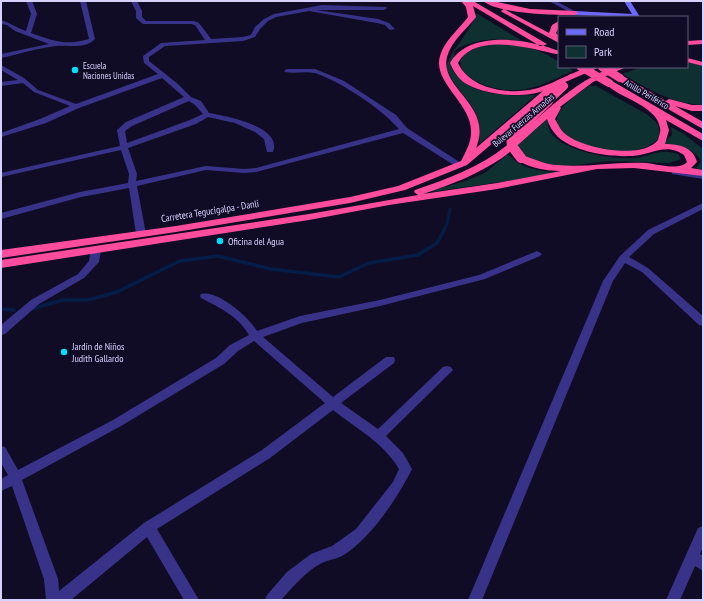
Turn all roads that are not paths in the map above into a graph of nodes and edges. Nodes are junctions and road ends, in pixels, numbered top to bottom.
1 (29, 1) edge
2 (83, 1) edge
3 (134, 1) edge
4 (464, 1) edge
5 (468, 1) edge
6 (486, 1) edge
7 (552, 1) edge
8 (628, 3) edge
9 (384, 8) dead end
10 (302, 10) junction
11 (575, 13) junction
12 (609, 15) junction
13 (613, 16) edge
14 (637, 16) edge
15 (1, 22) edge
16 (558, 23) edge
17 (392, 29) dead end
18 (28, 34) junction
19 (557, 39) edge
20 (208, 40) junction
21 (689, 42) edge
22 (703, 42) edge
23 (56, 44) junction
24 (703, 50) edge
25 (688, 51) edge
26 (558, 53) edge
27 (1, 56) edge
28 (688, 60) edge
29 (703, 64) edge
30 (1, 67) edge
31 (591, 68) edge
32 (604, 68) edge
33 (620, 68) edge
34 (580, 70) edge
35 (286, 71) dead end
36 (163, 74) junction
37 (24, 81) junction
38 (562, 83) junction
39 (1, 84) edge
40 (639, 89) junction
41 (189, 98) junction
42 (558, 104) junction
43 (76, 106) junction
44 (703, 108) edge
45 (652, 109) junction
46 (207, 115) junction
47 (703, 126) edge
48 (404, 130) junction
49 (1, 135) edge
50 (703, 138) edge
51 (124, 147) junction
52 (655, 147) junction
53 (270, 150) dead end
54 (462, 164) junction
55 (649, 167) junction
56 (593, 168) junction
57 (677, 169) junction
58 (703, 173) edge
59 (1, 175) edge
60 (703, 178) edge
61 (421, 182) joint
62 (132, 184) junction
63 (389, 202) junction
64 (703, 206) edge
65 (1, 216) edge
66 (141, 234) junction
67 (96, 250) junction
68 (1, 254) edge
69 (537, 254) dead end
70 (623, 258) junction
71 (1, 264) edge
72 (205, 296) dead end
73 (703, 322) edge
74 (1, 332) edge
75 (255, 336) junction
76 (390, 360) dead end
77 (447, 370) dead end
78 (333, 404) junction
79 (379, 435) junction
80 (1, 451) edge
81 (15, 477) junction
82 (1, 485) edge
83 (149, 528) junction
84 (703, 532) edge
85 (698, 560) edge
86 (53, 600) edge
87 (60, 600) edge
88 (192, 600) edge
89 (272, 600) edge
90 (475, 600) edge
91 (673, 600) edge

1 - 18 street
2 - 23 street
3 - 20 street
4 - 54 highway
5 - 26 highway
6 - 11 highway
6 - 19 highway
7 - 11 street
8 - 12 street
8 - 14 street
9 - 10 street
10 - 17 street
10 - 20 street
11 - 12 street
11 - 19 highway
12 - 13 street
12 - 14 street
15 - 18 street
16 - 19 highway
18 - 23 street
20 - 36 street
21 - 22 highway
23 - 27 street
24 - 25 highway
26 - 38 highway
28 - 29 highway
30 - 37 street
31 - 34 highway, Bulevar Fuerzas Armadas
32 - 40 highway, Anillo Periférico, bridge
33 - 42 highway, Bulevar Fuerzas Armadas
34 - 38 highway, Bulevar Fuerzas Armadas
34 - 45 highway, Anillo Periférico, bridge
35 - 48 street
36 - 41 street
36 - 43 street
37 - 39 street
37 - 43 street
38 - 54 highway, Bulevar Fuerzas Armadas
38 - 56 highway, bridge
40 - 44 highway
40 - 47 highway, Anillo Periférico
41 - 46 street
41 - 51 street
42 - 52 highway
42 - 63 highway, Bulevar Fuerzas Armadas
43 - 49 street
45 - 50 highway, Anillo Periférico
45 - 52 highway
46 - 51 street
46 - 53 street
48 - 54 street
48 - 62 street
51 - 59 street
51 - 62 street
52 - 57 highway
54 - 61 highway, Bulevar Fuerzas Armadas
55 - 56 highway
55 - 57 highway
55 - 60 street
56 - 63 highway
57 - 58 highway
61 - 66 highway, Carretera Tegucigalpa - Danli
62 - 65 street
62 - 66 street
63 - 67 highway, Carretera Tegucigalpa - Danli
64 - 70 street
66 - 68 highway, Carretera Tegucigalpa - Danli
67 - 71 highway, Carretera Tegucigalpa - Danli
67 - 74 street
69 - 75 street
70 - 73 street
70 - 90 street
72 - 75 street
75 - 78 street
75 - 81 street
76 - 78 street
77 - 79 street
78 - 79 street
78 - 83 street
79 - 89 street
80 - 81 street
81 - 82 street
81 - 86 street
83 - 87 street
83 - 88 street
84 - 85 street
85 - 91 street

